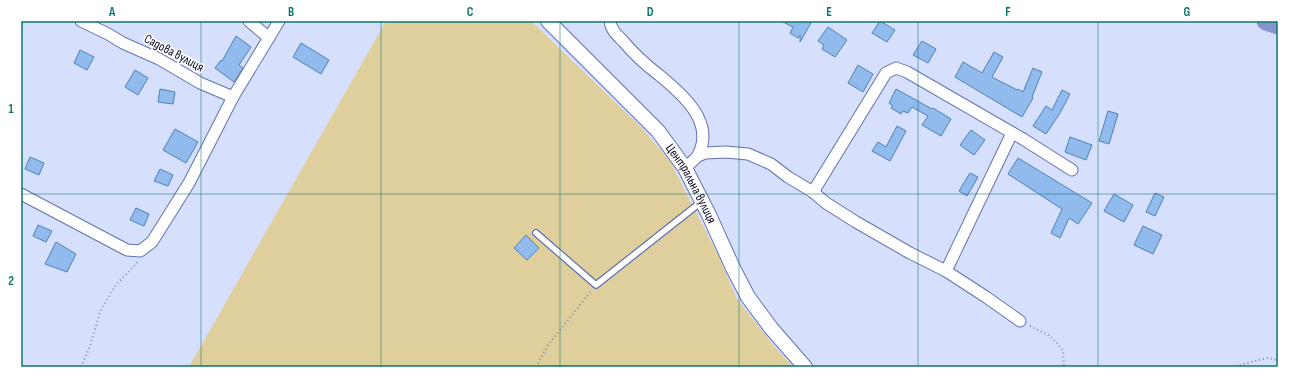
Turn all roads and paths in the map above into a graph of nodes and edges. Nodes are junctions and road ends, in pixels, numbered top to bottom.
1 (81, 21) edge
2 (250, 21) edge
3 (279, 21) edge
4 (548, 21) edge
5 (610, 21) edge
6 (269, 38) junction
7 (233, 97) junction
8 (1012, 133) junction
9 (698, 156) junction
10 (685, 168) junction
11 (1072, 170) dead end
12 (813, 192) junction
13 (21, 194) edge
14 (702, 202) junction
15 (536, 233) dead end
16 (140, 250) junction
17 (946, 272) junction
18 (596, 285) junction
19 (1020, 321) joint
20 (1278, 360) edge
21 (81, 367) edge
22 (536, 367) edge
23 (805, 367) edge
24 (1064, 367) edge
25 (1232, 367) edge

1 - 7 street, Садова вулиця
2 - 6 street
3 - 6 street
4 - 10 street, Центральна вулиця
5 - 9 street
6 - 7 street
7 - 16 street
8 - 11 street
8 - 12 street
8 - 17 street
9 - 10 street
9 - 12 street
10 - 14 street, Центральна вулиця
12 - 17 street
13 - 16 street
14 - 18 lane
14 - 23 street, Центральна вулиця
15 - 18 lane
16 - 21 path
17 - 19 street
18 - 22 path
19 - 24 path
20 - 25 path

